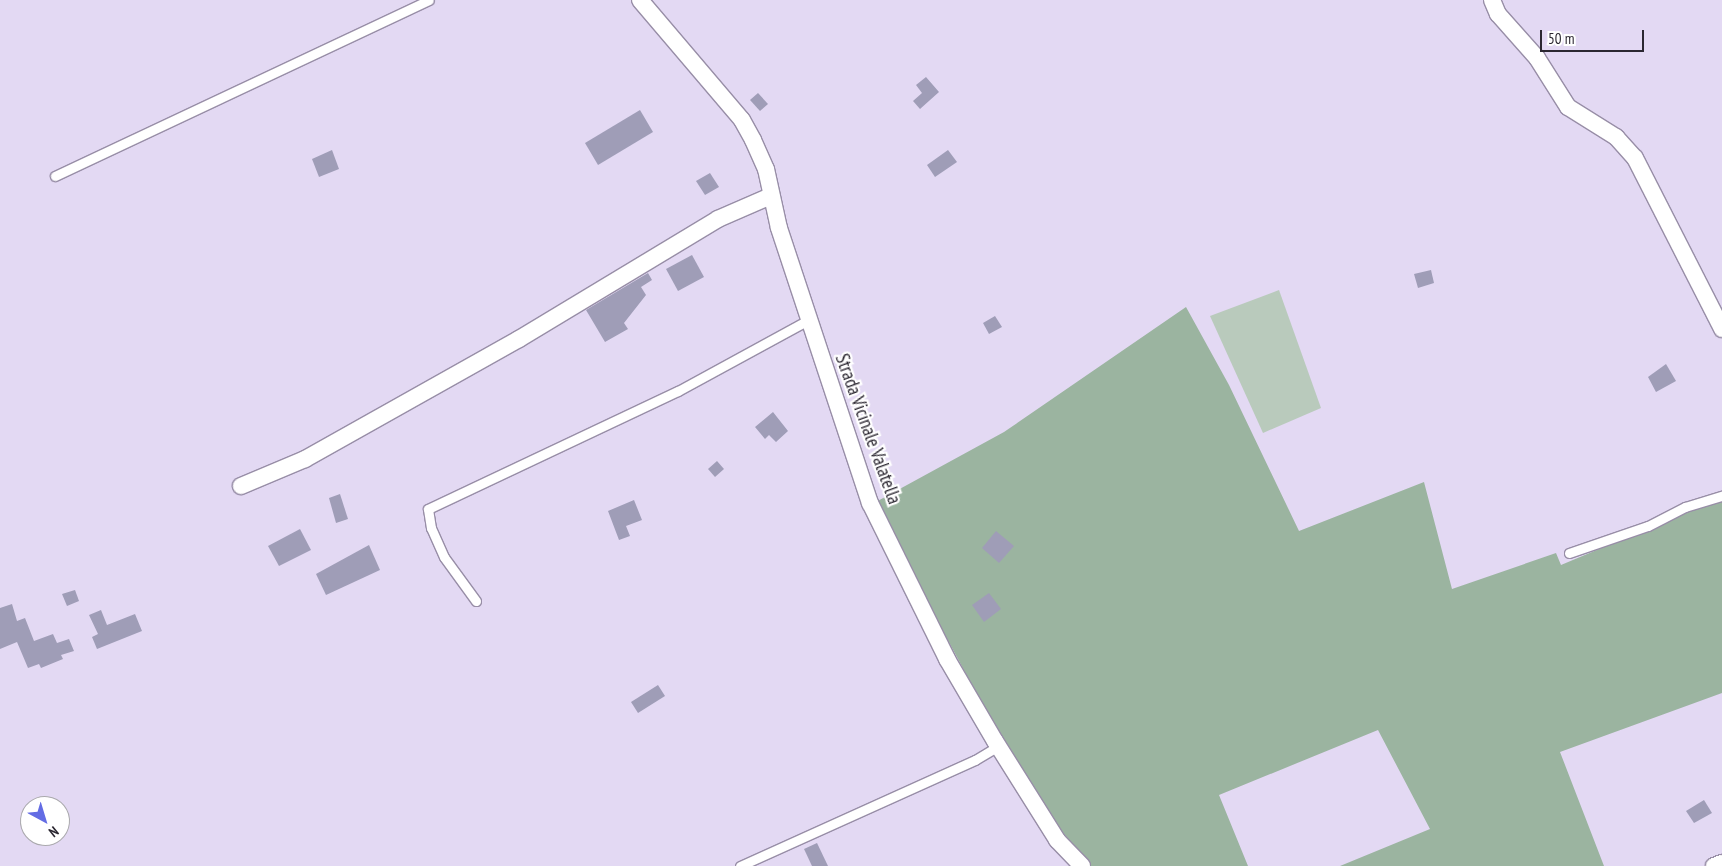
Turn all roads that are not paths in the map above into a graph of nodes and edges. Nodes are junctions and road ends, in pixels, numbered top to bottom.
1 (429, 0) edge
2 (640, 0) edge
3 (1492, 0) edge
4 (55, 176) dead end
5 (771, 196) junction
6 (808, 320) junction
7 (1722, 329) edge
8 (241, 486) dead end
9 (1722, 496) edge
10 (1569, 553) dead end
11 (476, 601) dead end
12 (998, 746) junction
13 (1722, 864) edge
14 (740, 866) edge
15 (1082, 866) edge
16 (1714, 866) edge

1 - 4 lane
2 - 5 street, Strada Vicinale Valatella
3 - 7 street
5 - 6 street, Strada Vicinale Valatella
5 - 8 street
6 - 11 lane
6 - 12 street, Strada Vicinale Valatella
9 - 10 lane
12 - 14 lane
12 - 15 street, Strada Vicinale Valatella
13 - 16 street

